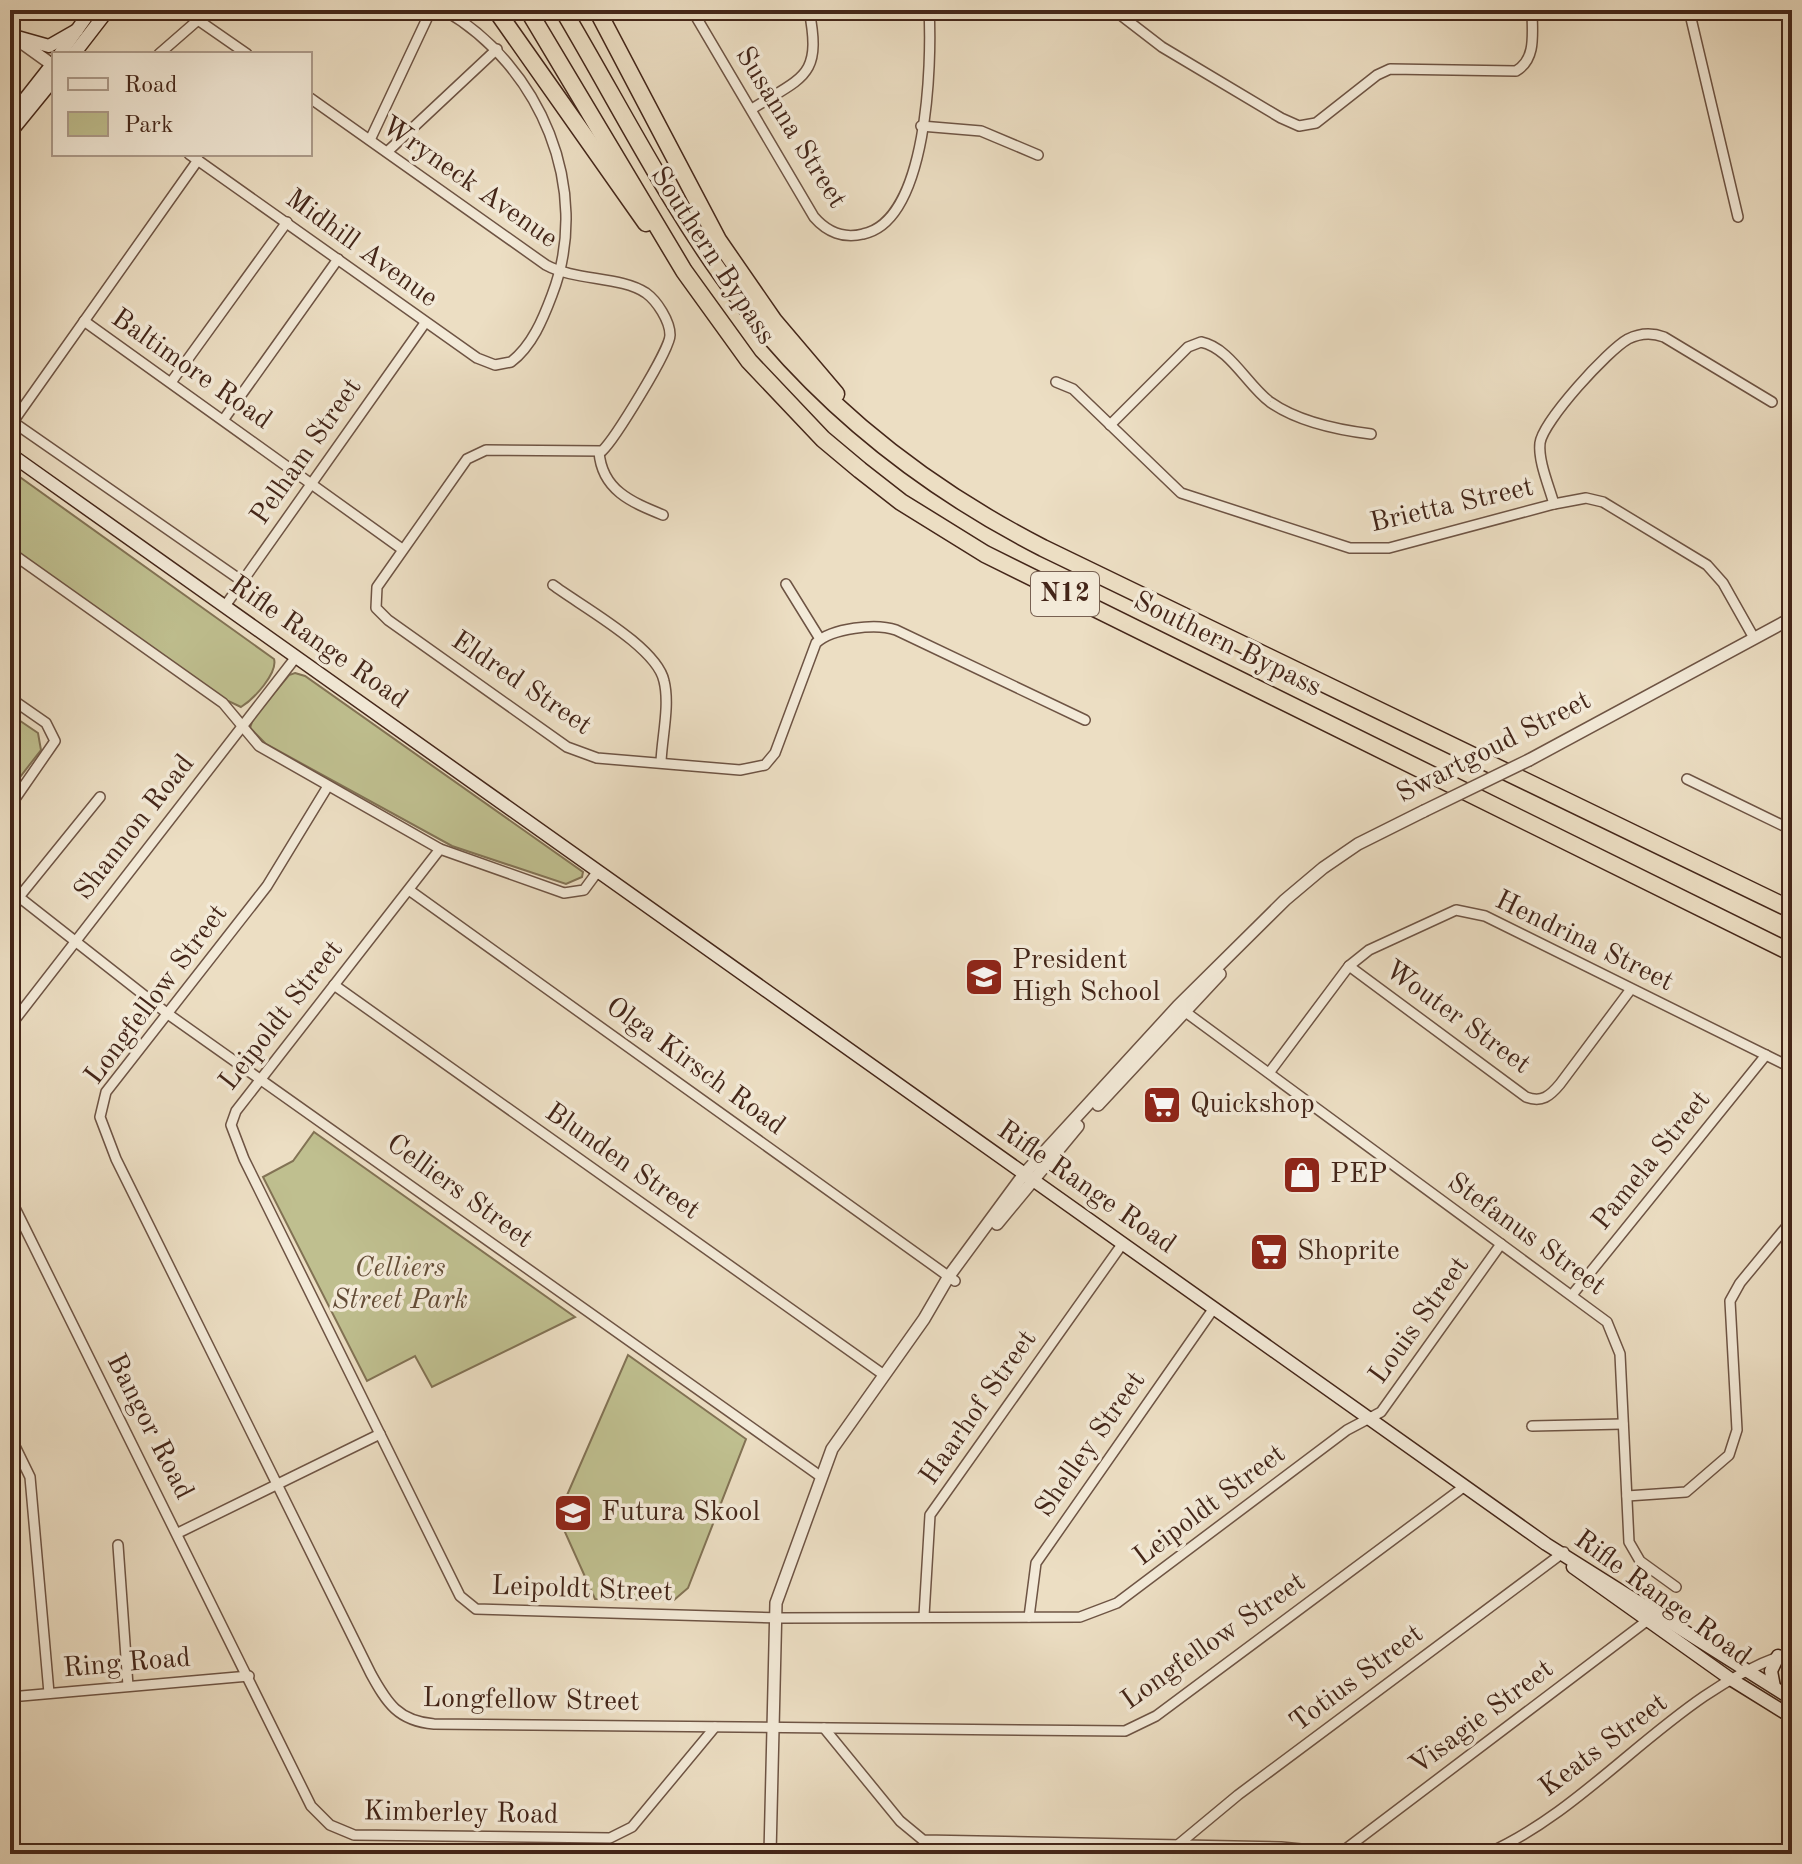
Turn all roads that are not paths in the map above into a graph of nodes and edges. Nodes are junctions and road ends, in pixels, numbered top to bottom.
1 (91, 10) edge
2 (108, 10) edge
3 (217, 10) edge
4 (431, 10) edge
5 (444, 10) edge
6 (496, 10) edge
7 (528, 10) edge
8 (563, 10) edge
9 (597, 10) edge
10 (692, 10) edge
11 (809, 10) edge
12 (929, 10) edge
13 (1114, 10) edge
14 (1532, 10) edge
15 (1689, 10) edge
16 (198, 20) junction
17 (77, 30) junction
18 (10, 34) edge
19 (497, 49) junction
20 (61, 52) edge
21 (76, 52) edge
22 (161, 52) edge
23 (244, 52) edge
24 (52, 59) edge
25 (52, 65) edge
26 (52, 81) edge
27 (312, 99) edge
28 (752, 109) junction
29 (10, 118) edge
30 (921, 126) junction
31 (10, 133) edge
32 (370, 140) junction
33 (387, 152) junction
34 (1038, 155) dead end
35 (193, 157) edge
36 (1738, 217) dead end
37 (287, 222) junction
38 (338, 259) junction
39 (684, 271) junction
40 (560, 273) junction
41 (84, 321) junction
42 (425, 323) junction
43 (172, 381) junction
44 (1056, 382) dead end
45 (1772, 402) dead end
46 (224, 419) junction
47 (12, 424) edge
48 (1110, 425) junction
49 (1371, 434) dead end
50 (887, 451) junction
51 (599, 452) junction
52 (10, 454) edge
53 (311, 483) junction
54 (1554, 504) junction
55 (663, 515) dead end
56 (402, 549) junction
57 (10, 552) edge
58 (242, 581) junction
59 (786, 584) dead end
60 (553, 585) dead end
61 (225, 606) junction
62 (1792, 618) edge
63 (1754, 638) junction
64 (820, 639) junction
65 (296, 657) junction
66 (10, 698) edge
67 (1085, 720) dead end
68 (241, 725) junction
69 (661, 762) junction
70 (1687, 779) dead end
71 (328, 786) junction
72 (100, 797) dead end
73 (10, 806) edge
74 (1792, 830) edge
75 (440, 849) junction
76 (598, 871) junction
77 (10, 890) edge
78 (409, 890) junction
79 (19, 897) junction
80 (1792, 910) edge
81 (74, 943) junction
82 (1792, 953) edge
83 (1349, 966) junction
84 (334, 985) junction
85 (1631, 989) junction
86 (1182, 1009) junction
87 (168, 1014) junction
88 (10, 1026) edge
89 (1766, 1055) junction
90 (1792, 1068) edge
91 (1269, 1073) junction
92 (262, 1078) junction
93 (1028, 1177) junction
94 (10, 1198) edge
95 (1792, 1220) edge
96 (1123, 1243) junction
97 (1501, 1244) junction
98 (952, 1279) junction
99 (1572, 1295) junction
100 (1214, 1308) junction
101 (884, 1375) junction
102 (1371, 1419) junction
103 (1623, 1424) junction
104 (1532, 1426) dead end
105 (380, 1434) junction
106 (10, 1436) edge
107 (10, 1458) edge
108 (21, 1458) junction
109 (820, 1476) junction
110 (277, 1482) junction
111 (1465, 1486) junction
112 (1627, 1496) junction
113 (178, 1533) junction
114 (118, 1545) dead end
115 (1561, 1554) junction
116 (1676, 1587) dead end
117 (924, 1616) junction
118 (774, 1617) junction
119 (1029, 1617) junction
120 (1648, 1620) junction
121 (1792, 1652) edge
122 (1778, 1656) junction
123 (1746, 1669) junction
124 (249, 1676) junction
125 (1729, 1678) junction
126 (128, 1686) junction
127 (1774, 1687) junction
128 (49, 1693) junction
129 (10, 1697) edge
130 (1792, 1699) edge
131 (1792, 1717) edge
132 (773, 1725) junction
133 (715, 1727) junction
134 (824, 1728) junction
135 (1179, 1844) junction
136 (1347, 1853) edge
137 (770, 1854) edge
138 (1486, 1854) edge

1 - 17 main road
2 - 21 main road
3 - 16 street
4 - 32 street
5 - 19 street
6 - 39 highway
7 - 39 highway, Southern Bypass / N12
8 - 50 highway, Southern Bypass / N12
9 - 50 highway
10 - 28 street, Susanna Street
11 - 28 street
12 - 30 street, Susanna Street
13 - 14 street
15 - 36 street
16 - 22 street
16 - 23 street
17 - 18 main road
17 - 20 main road
18 - 24 street
19 - 33 street
19 - 40 street
25 - 29 main road
26 - 31 main road
27 - 32 street, Wryneck Avenue
28 - 30 street, Susanna Street
30 - 34 street
32 - 33 street, Wryneck Avenue
33 - 40 street, Wryneck Avenue
35 - 37 street, Midhill Avenue
35 - 41 street
37 - 38 street, Midhill Avenue
37 - 43 street
38 - 42 street, Midhill Avenue
38 - 46 street
39 - 82 highway, Southern Bypass / N12
40 - 42 street, Midhill Avenue
40 - 51 street, Wryneck Avenue
41 - 43 street, Baltimore Road
41 - 47 street
42 - 53 street, Pelham Street
43 - 46 street, Baltimore Road
44 - 48 street, Brietta Street
45 - 54 street
46 - 53 street, Baltimore Road
47 - 58 street
48 - 49 street
48 - 54 street, Brietta Street
50 - 80 highway, Southern Bypass / N12
51 - 55 street
51 - 56 street
52 - 61 main road, Rifle Range Road
53 - 56 street, Baltimore Road
53 - 58 street, Pelham Street
54 - 63 street, Brietta Street
56 - 69 street, Eldred Street
57 - 68 street
58 - 61 street, Pelham Street
59 - 64 street
60 - 69 street
61 - 65 main road, Rifle Range Road
62 - 63 street, Swartgoud Street
63 - 86 street, Swartgoud Street, bridge
64 - 67 street
64 - 69 street, Eldred Street
65 - 68 street, Shannon Road
65 - 76 main road, Rifle Range Road
66 - 73 street
68 - 71 street
68 - 81 street, Shannon Road
70 - 74 street
71 - 75 street
71 - 87 street, Longfellow Street
72 - 79 street
75 - 76 street
75 - 78 street, Leipoldt Street
76 - 93 main road, Rifle Range Road
77 - 79 street, Celliers Street
78 - 84 street, Leipoldt Street
78 - 98 street, Olga Kirsch Road
79 - 81 street, Celliers Street
81 - 87 street, Celliers Street
81 - 88 street, Shannon Road
83 - 85 street, Hendrina Street
83 - 85 street, Wouter Street
83 - 91 street, Hendrina Street
84 - 92 street, Leipoldt Street
84 - 101 street, Blunden Street
85 - 89 street, Hendrina Street
86 - 91 street, Stefanus Street
86 - 93 street, Swartgoud Street
87 - 92 street, Celliers Street
87 - 110 street, Longfellow Street
89 - 90 street, Hendrina Street
89 - 99 street, Pamela Street
91 - 97 street, Stefanus Street
92 - 105 street, Leipoldt Street
92 - 109 street, Celliers Street
93 - 96 main road, Rifle Range Road
93 - 98 street, Swartgoud Street
94 - 113 street, Bangor Road
95 - 112 street
96 - 100 main road, Rifle Range Road
96 - 117 street, Haarhof Street
97 - 99 street, Stefanus Street
97 - 102 street, Louis Street
98 - 101 street, Swartgoud Street
99 - 103 street, Stefanus Street
100 - 102 main road, Rifle Range Road
100 - 119 street, Shelley Street
101 - 109 street, Swartgoud Street
102 - 111 main road, Rifle Range Road
102 - 119 street, Leipoldt Street
103 - 104 street
103 - 112 street, Stefanus Street
105 - 110 street
105 - 118 street, Leipoldt Street
106 - 108 street
107 - 108 street
108 - 128 street
109 - 118 street, Swartgoud Street
110 - 113 street
110 - 133 street, Longfellow Street
111 - 115 main road, Rifle Range Road
111 - 134 street, Longfellow Street
112 - 116 street, Stefanus Street
113 - 124 street, Bangor Road
114 - 126 street
115 - 120 main road, Rifle Range Road
115 - 123 main road, Rifle Range Road
115 - 135 street, Totius Street
117 - 118 street, Leipoldt Street
117 - 119 street, Leipoldt Street
118 - 132 street, Swartgoud Street
120 - 125 main road, Rifle Range Road
120 - 136 street, Visagie Street
121 - 122 street, Keats Street
122 - 123 street, Keats Street
122 - 127 main road
123 - 125 street, Keats Street
123 - 127 main road, Rifle Range Road
124 - 126 street, Ring Road
124 - 133 street, Kimberley Road
125 - 131 main road, Rifle Range Road
125 - 138 street, Keats Street
126 - 128 street, Ring Road
127 - 130 main road, Rifle Range Road
128 - 129 street, Ring Road
132 - 133 street, Longfellow Street
132 - 134 street, Longfellow Street
132 - 137 street, Swartgoud Street
134 - 135 street
135 - 136 street

